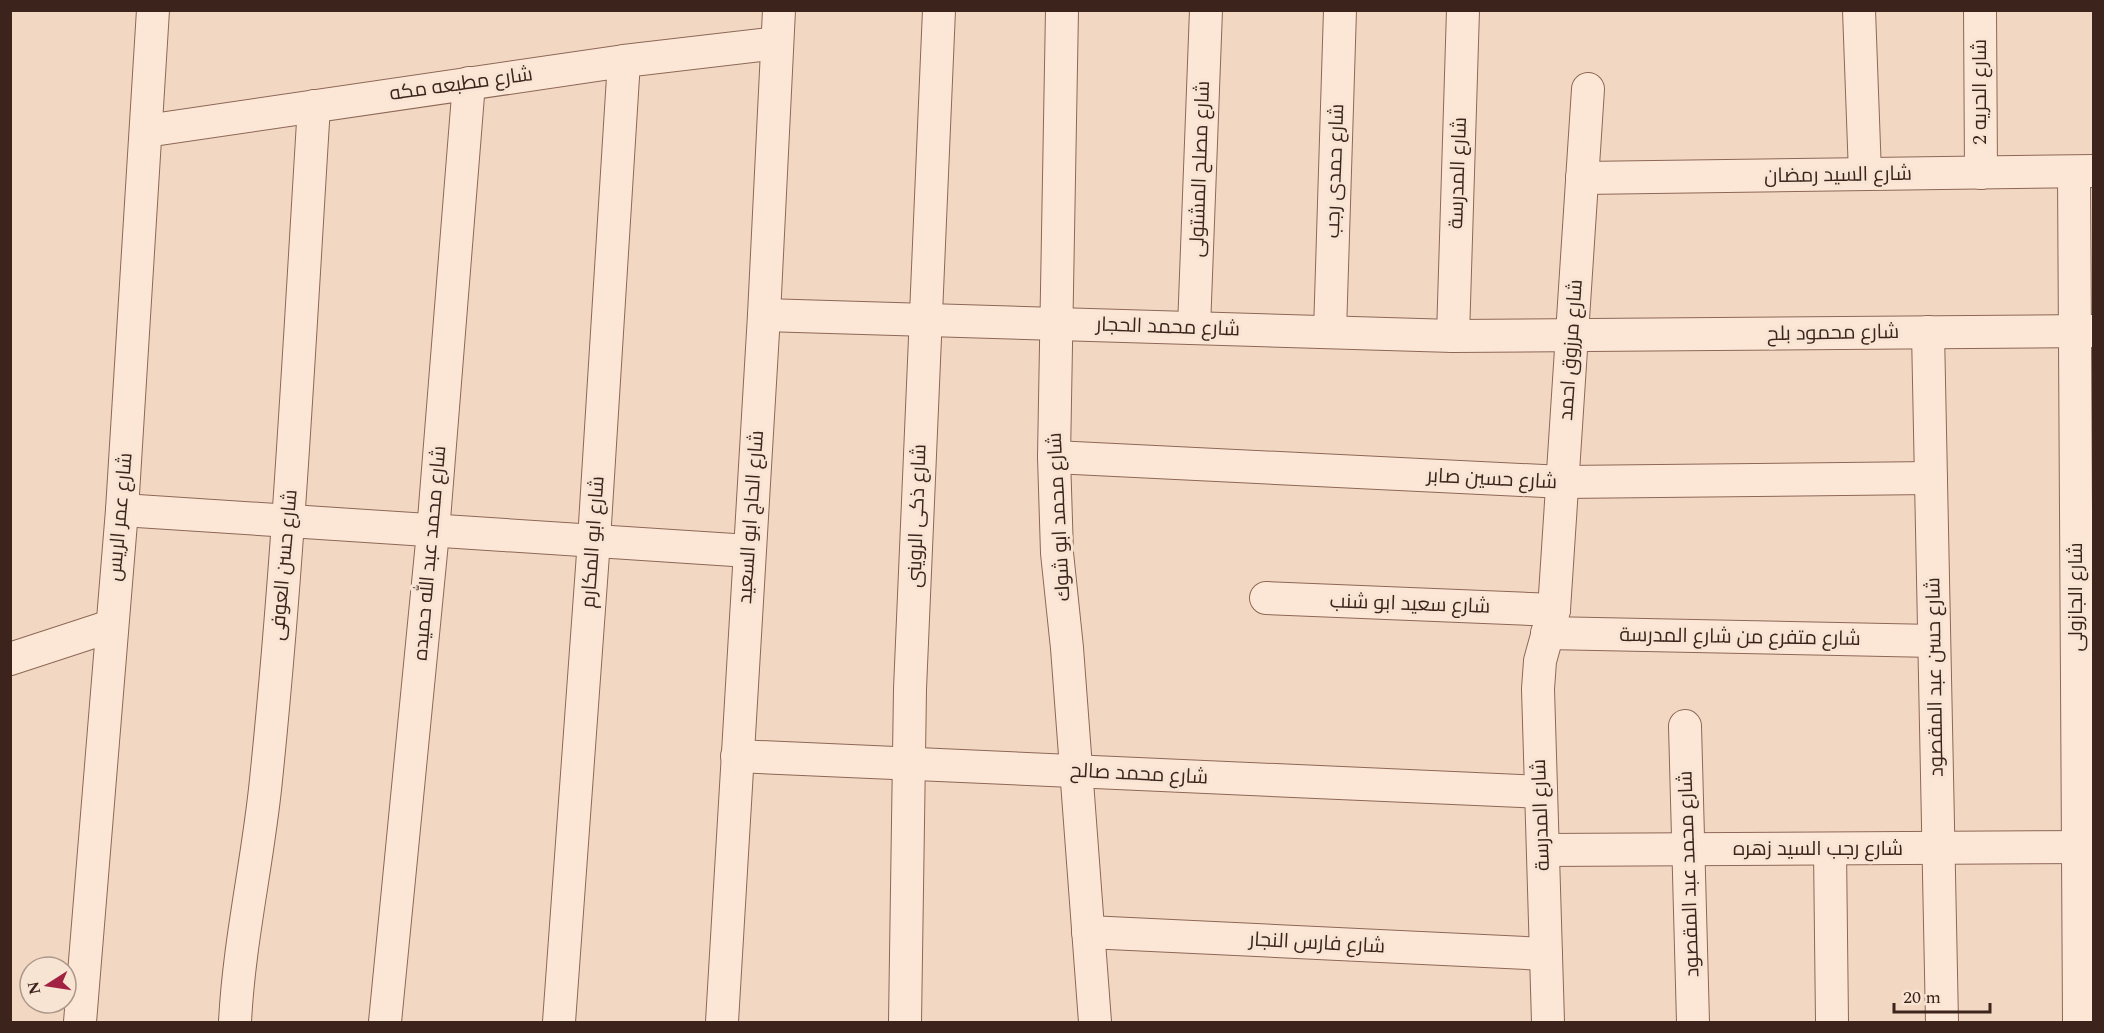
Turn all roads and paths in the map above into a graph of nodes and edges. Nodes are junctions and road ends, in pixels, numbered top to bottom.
1 (153, 10) edge
2 (779, 10) edge
3 (939, 10) edge
4 (1062, 10) edge
5 (1206, 10) edge
6 (1340, 10) edge
7 (1462, 10) edge
8 (1859, 10) edge
9 (1980, 10) edge
10 (777, 43) junction
11 (624, 61) junction
12 (469, 83) junction
13 (1588, 89) dead end
14 (314, 106) junction
15 (146, 131) junction
16 (2084, 171) edge
17 (1981, 173) junction
18 (1865, 174) junction
19 (1582, 178) junction
20 (764, 315) junction
21 (926, 320) junction
22 (1056, 324) junction
23 (1194, 328) junction
24 (2084, 331) edge
25 (1330, 332) junction
26 (1928, 332) junction
27 (1572, 335) junction
28 (1453, 336) junction
29 (1054, 457) junction
30 (1931, 478) junction
31 (1563, 482) junction
32 (122, 510) junction
33 (288, 520) junction
34 (433, 532) junction
35 (594, 540) junction
36 (749, 551) junction
37 (1266, 598) dead end
38 (1550, 622) junction
39 (111, 626) junction
40 (1934, 641) junction
41 (10, 659) edge
42 (1685, 726) dead end
43 (737, 756) junction
44 (910, 764) junction
45 (1076, 772) junction
46 (1541, 792) junction
47 (2086, 847) edge
48 (1938, 848) junction
49 (1688, 849) junction
50 (1830, 849) junction
51 (1543, 850) junction
52 (1088, 932) junction
53 (1546, 954) junction
54 (80, 1023) edge
55 (235, 1023) edge
56 (385, 1023) edge
57 (559, 1023) edge
58 (722, 1023) edge
59 (905, 1023) edge
60 (1095, 1023) edge
61 (1548, 1023) edge
62 (1694, 1023) edge
63 (1832, 1023) edge
64 (1942, 1023) edge
65 (2079, 1023) edge

1 - 15 street, شارع عمر الريس
2 - 10 street, شارع الحاج ابو السعيد
3 - 21 street, شارع ذكى الروينى
4 - 22 street, شارع محمد ابو شوك
5 - 23 street, شارع مصلح المشتولى
6 - 25 street, شارع حمدى رجب
7 - 28 street, شارع المدرسة
8 - 18 street
9 - 17 street, شارع الحريه 2
10 - 11 street, شارع مطبعه مكه
10 - 20 street, شارع الحاج ابو السعيد
11 - 12 street, شارع مطبعه مكه
11 - 35 street, شارع ابو المكارم
12 - 14 street, شارع مطبعه مكه
12 - 34 street, شارع محمد عبد الله حميده
13 - 19 street, شارع مرزوق احمد
14 - 15 street, شارع مطبعه مكه
14 - 33 street, شارع حسن العوفى
15 - 32 street, شارع عمر الريس
16 - 17 street, شارع السيد رمضان
16 - 24 street, شارع الجازولى
17 - 18 street, شارع السيد رمضان
18 - 19 street, شارع السيد رمضان
19 - 27 street, شارع مرزوق احمد
20 - 21 street, شارع محمد الحجار
20 - 36 street, شارع الحاج ابو السعيد
21 - 22 street, شارع محمد الحجار
21 - 44 street, شارع ذكى الروينى
22 - 23 street, شارع محمد الحجار
22 - 29 street, شارع محمد ابو شوك
23 - 25 street, شارع محمد الحجار
24 - 26 street, شارع محمود بلح
24 - 47 street, شارع الجازولى
25 - 28 street, شارع محمد الحجار
26 - 27 street, شارع محمود بلح
26 - 30 street, شارع حسن عبد المقصود
27 - 28 street, شارع محمد الحجار
27 - 31 street, شارع مرزوق احمد
29 - 31 street, شارع حسين صابر
29 - 45 street, شارع محمد ابو شوك
30 - 31 street, شارع حسين صابر
30 - 40 street, شارع حسن عبد المقصود
31 - 38 street, شارع مرزوق احمد
32 - 33 street
32 - 39 street, شارع عمر الريس
33 - 34 street
33 - 55 street, شارع حسن العوفى
34 - 35 street
34 - 56 street, شارع محمد عبد الله حميده
35 - 36 street
35 - 57 street, شارع ابو المكارم
36 - 43 street, شارع الحاج ابو السعيد
37 - 38 street, شارع سعيد ابو شنب
38 - 40 street, شارع متفرع من شارع المدرسة
38 - 46 street, شارع المدرسة
39 - 41 street
39 - 54 street, شارع عمر الريس
40 - 48 street, شارع حسن عبد المقصود
42 - 49 street, شارع محمد عبد المقصود
43 - 44 street, شارع محمد صالح
43 - 58 street, شارع الحاج ابو السعيد
44 - 45 street, شارع محمد صالح
44 - 59 street, شارع ذكى الروينى
45 - 46 street, شارع محمد صالح
45 - 52 street, شارع محمد ابو شوك
46 - 51 street, شارع المدرسة
47 - 48 street, شارع رجب السيد زهره
47 - 65 street, شارع الجازولى
48 - 50 street, شارع رجب السيد زهره
48 - 64 street, شارع حسن عبد المقصود
49 - 50 street, شارع رجب السيد زهره
49 - 51 street, شارع رجب السيد زهره
49 - 62 street, شارع محمد عبد المقصود
50 - 63 street
51 - 53 street, شارع المدرسة
52 - 53 street, شارع فارس النجار
52 - 60 street, شارع محمد ابو شوك
53 - 61 street, شارع المدرسة

